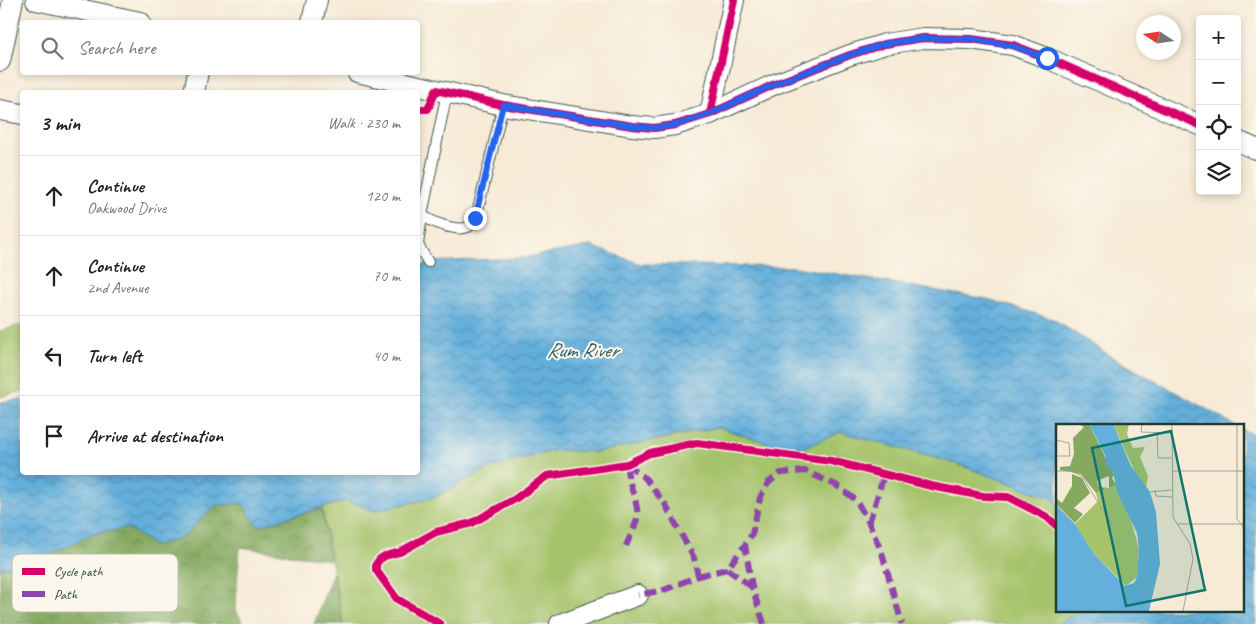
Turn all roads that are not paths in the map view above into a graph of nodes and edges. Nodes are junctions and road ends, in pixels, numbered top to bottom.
1 (13, 0) edge
2 (36, 0) edge
3 (317, 0) edge
4 (734, 0) edge
5 (131, 20) edge
6 (312, 20) edge
7 (0, 62) edge
8 (197, 75) edge
9 (370, 75) edge
10 (194, 90) edge
11 (447, 92) junction
12 (503, 105) junction
13 (0, 110) edge
14 (20, 114) edge
15 (710, 114) junction
16 (1196, 123) edge
17 (1241, 143) edge
18 (1256, 149) edge
19 (422, 216) junction
20 (420, 230) edge
21 (420, 248) edge
22 (428, 262) dead end
23 (638, 595) dead end
24 (560, 624) edge

1 - 7 street
2 - 5 street
3 - 6 street
4 - 15 street
8 - 10 street
9 - 11 street
11 - 12 street
11 - 19 lane
12 - 15 street
12 - 19 lane
13 - 14 street
15 - 16 street
17 - 18 street
19 - 20 lane
21 - 22 lane
23 - 24 street

